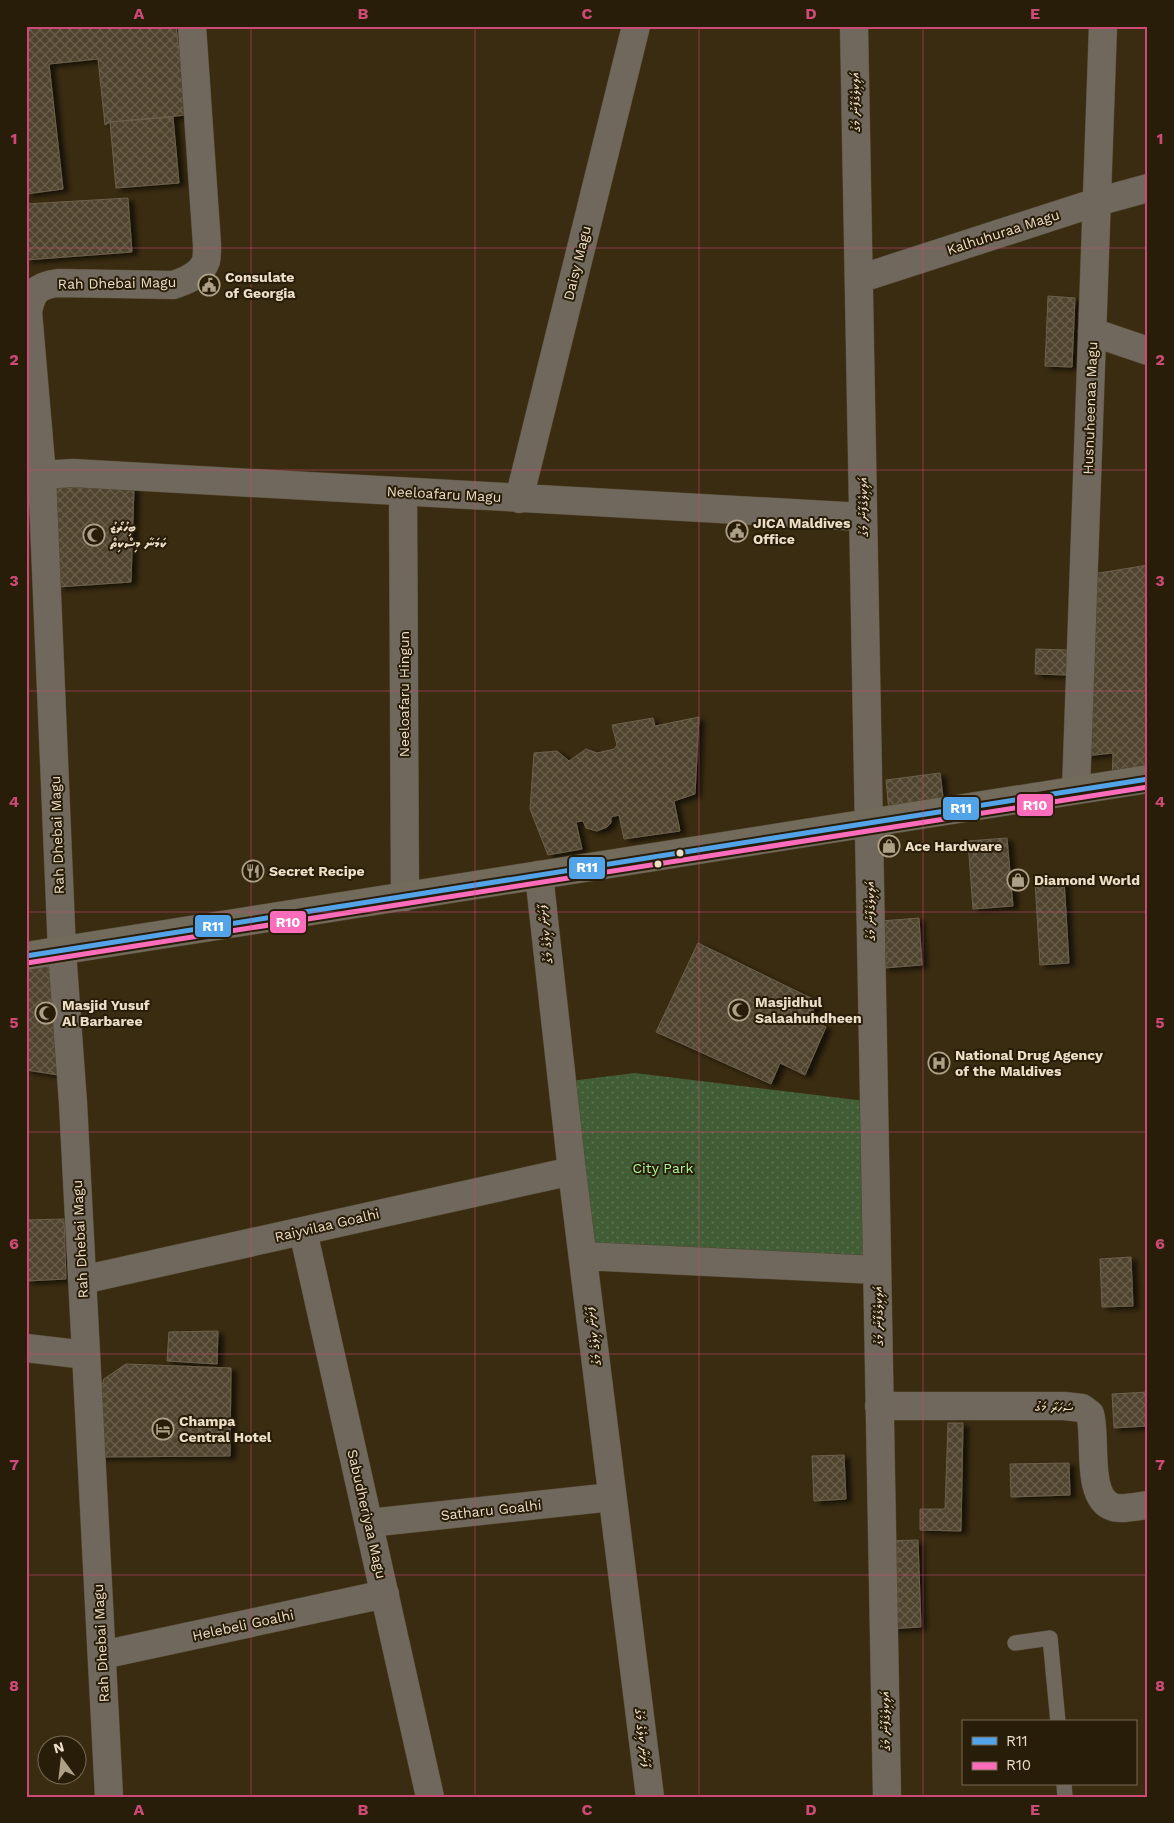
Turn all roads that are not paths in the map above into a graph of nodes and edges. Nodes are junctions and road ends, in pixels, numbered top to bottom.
1 (192, 26) edge
2 (636, 26) edge
3 (854, 26) edge
4 (1102, 26) edge
5 (1148, 188) edge
6 (1097, 202) junction
7 (859, 278) junction
8 (1092, 332) junction
9 (1148, 351) edge
10 (34, 478) edge
11 (403, 492) junction
12 (519, 499) junction
13 (863, 517) junction
14 (1148, 779) edge
15 (1076, 790) junction
16 (869, 824) junction
17 (539, 875) junction
18 (405, 896) junction
19 (62, 951) junction
20 (26, 956) edge
21 (572, 1171) junction
22 (303, 1230) junction
23 (583, 1256) junction
24 (877, 1270) junction
25 (82, 1280) junction
26 (26, 1348) edge
27 (86, 1355) junction
28 (879, 1406) junction
29 (612, 1496) junction
30 (1148, 1505) edge
31 (369, 1523) junction
32 (385, 1594) junction
33 (1015, 1643) dead end
34 (102, 1655) junction
35 (1058, 1720) edge
36 (425, 1796) edge
37 (109, 1797) edge
38 (650, 1797) edge
39 (887, 1797) edge

1 - 10 street, Rah Dhebai Magu
2 - 12 street, Daisy Magu
3 - 7 street, އަލިކިލެގެފާނު މަގު
4 - 6 street, Husnuheenaa Magu
5 - 6 street, Kalhuhuraa Magu
6 - 7 street, Kalhuhuraa Magu
6 - 8 street, Husnuheenaa Magu
7 - 13 street, އަލިކިލެގެފާނު މަގު
8 - 9 street
8 - 15 street, Husnuheenaa Magu
10 - 11 street, Neeloafaru Magu
10 - 19 street, Rah Dhebai Magu
11 - 12 street, Neeloafaru Magu
11 - 18 street, Neeloafaru Hingun
12 - 13 street, Neeloafaru Magu
13 - 16 street, އަލިކިލެގެފާނު މަގު
14 - 15 street
15 - 16 street
16 - 17 street
16 - 24 street, އަލިކިލެގެފާނު މަގު
17 - 18 street
17 - 21 street, ފާށަނާ ކިލެގެ މަގު
18 - 19 street
19 - 20 street
19 - 25 street, Rah Dhebai Magu
21 - 22 street, Raiyvilaa Goalhi
21 - 23 street, ފާށަނާ ކިލެގެ މަގު
22 - 25 street, Raiyvilaa Goalhi
22 - 31 street, Sabudheriyaa Magu
23 - 24 street
23 - 29 street, ފާށަނާ ކިލެގެ މަގު
24 - 28 street, އަލިކިލެގެފާނު މަގު
25 - 27 street, Rah Dhebai Magu
26 - 27 street
27 - 34 street, Rah Dhebai Magu
28 - 30 street, ސަހަރާ މަގު
28 - 39 street, އަލިކިލެގެފާނު މަގު
29 - 31 street, Satharu Goalhi
29 - 38 street, ފާށަނާ ކިލެގެ މަގު
31 - 32 street, Sabudheriyaa Magu
32 - 34 street, Helebeli Goalhi
32 - 36 street, Sabudheriyaa Magu
33 - 35 lane
34 - 37 street, Rah Dhebai Magu

